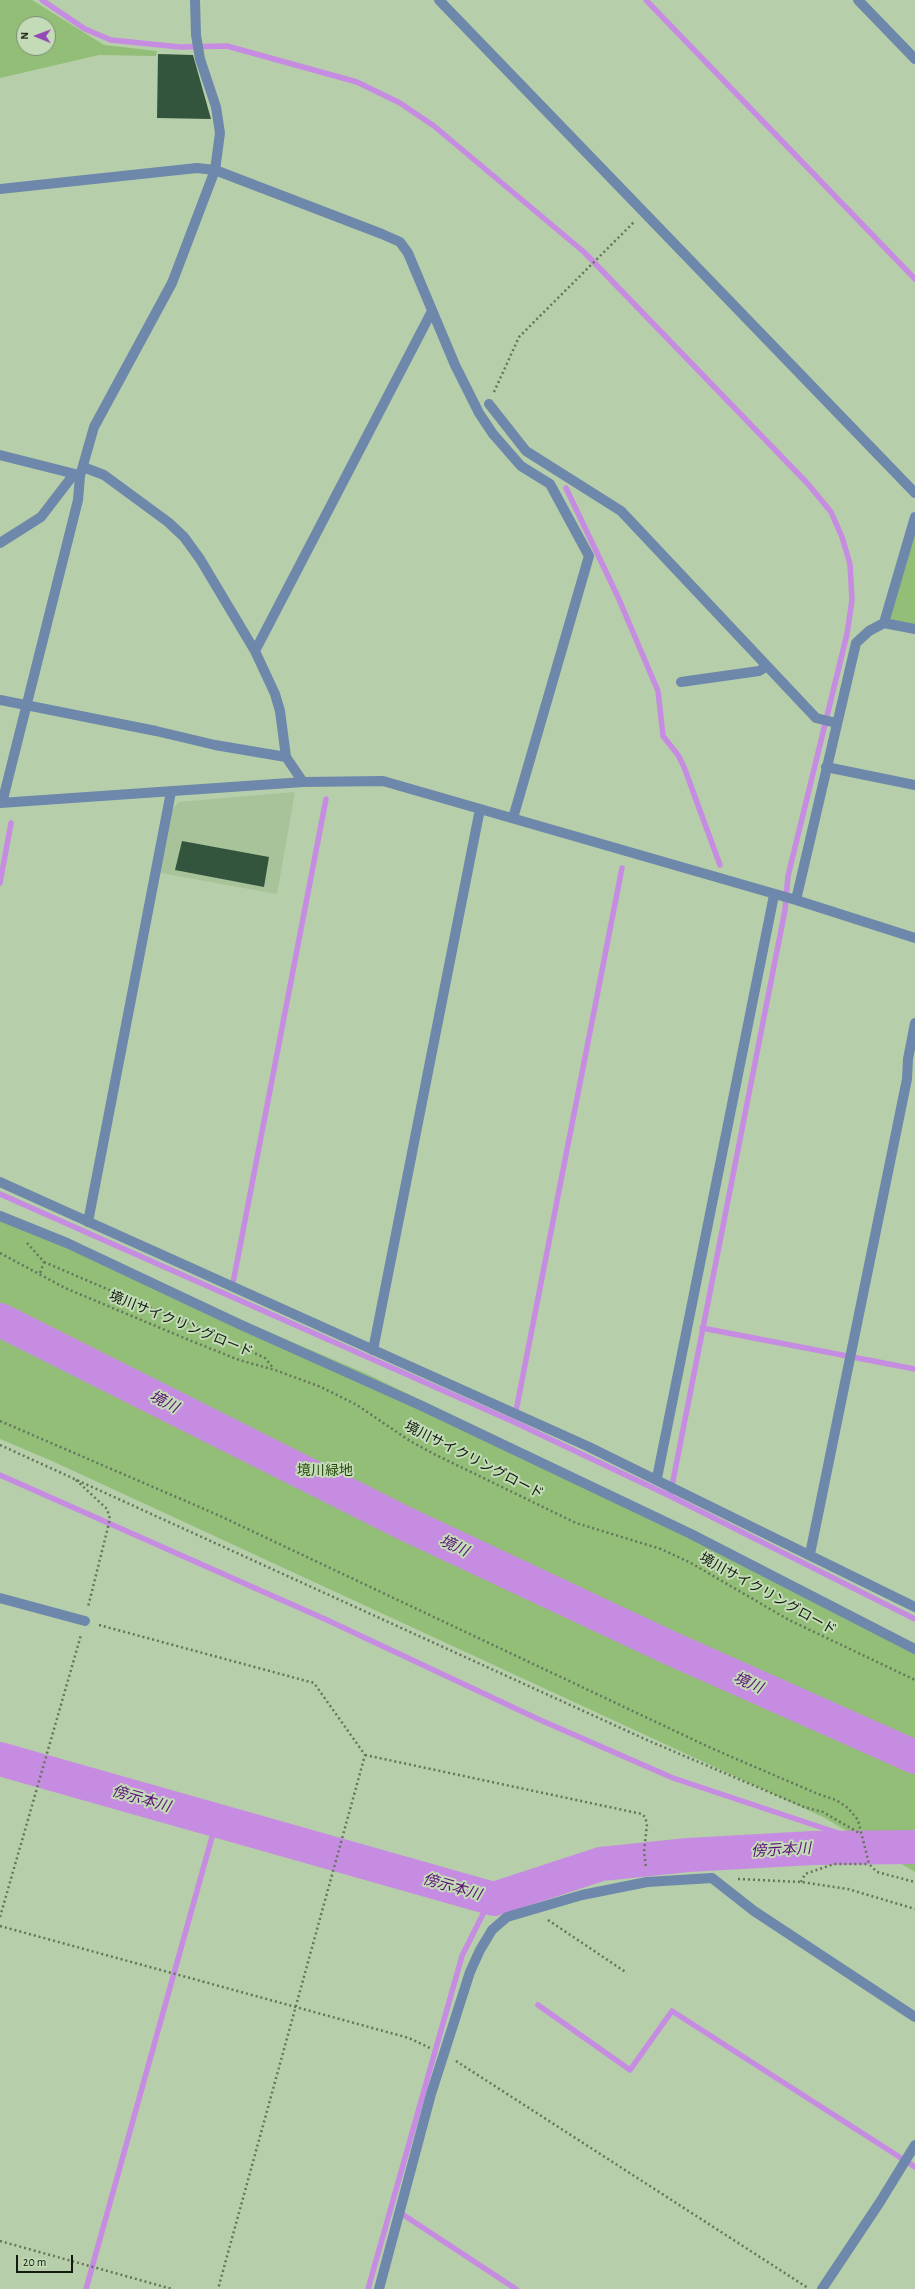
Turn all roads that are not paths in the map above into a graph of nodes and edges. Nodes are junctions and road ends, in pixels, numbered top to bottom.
1 (196, 0) edge
2 (439, 0) edge
3 (858, 0) edge
4 (915, 59) edge
5 (214, 170) junction
6 (0, 189) edge
7 (432, 310) junction
8 (489, 404) road end
9 (0, 455) edge
10 (79, 472) junction
11 (561, 473) junction
12 (550, 484) junction
13 (915, 493) edge
14 (915, 517) edge
15 (0, 543) edge
16 (884, 623) junction
17 (915, 629) edge
18 (255, 651) junction
19 (767, 666) junction
20 (681, 682) dead end
21 (0, 700) edge
22 (27, 707) junction
23 (836, 723) junction
24 (286, 757) junction
25 (826, 767) junction
26 (302, 782) junction
27 (915, 785) edge
28 (172, 792) junction
29 (1, 803) edge
30 (480, 809) junction
31 (513, 818) junction
32 (774, 895) junction
33 (796, 900) junction
34 (915, 938) edge
35 (915, 1023) edge
36 (0, 1182) edge
37 (0, 1216) edge
38 (88, 1222) junction
39 (373, 1350) junction
40 (657, 1478) junction
41 (810, 1554) junction
42 (0, 1598) edge
43 (915, 1607) edge
44 (85, 1621) road end
45 (915, 1649) edge
46 (915, 2017) edge
47 (915, 2144) edge
48 (379, 2289) edge
49 (822, 2289) edge

1 - 5 street
2 - 13 street
3 - 4 street
5 - 6 street
5 - 7 street
5 - 10 street
7 - 12 street
7 - 18 street
8 - 11 street
9 - 10 street
10 - 15 street
10 - 18 street
10 - 22 street
11 - 12 street
11 - 19 street
12 - 31 street
14 - 16 street
16 - 17 street
16 - 23 street
18 - 24 street
19 - 20 street
19 - 23 street
21 - 22 street
22 - 24 street
22 - 29 street
23 - 25 street
24 - 26 street
25 - 27 street
25 - 33 street
26 - 28 street
26 - 30 street
28 - 29 street
28 - 38 street
30 - 31 street
30 - 39 street
31 - 32 street
32 - 33 street
32 - 40 street
33 - 34 street
35 - 41 street
36 - 38 street
37 - 45 street
38 - 39 street
39 - 40 street
40 - 41 street
41 - 43 street
42 - 44 street
46 - 48 street
47 - 49 street

